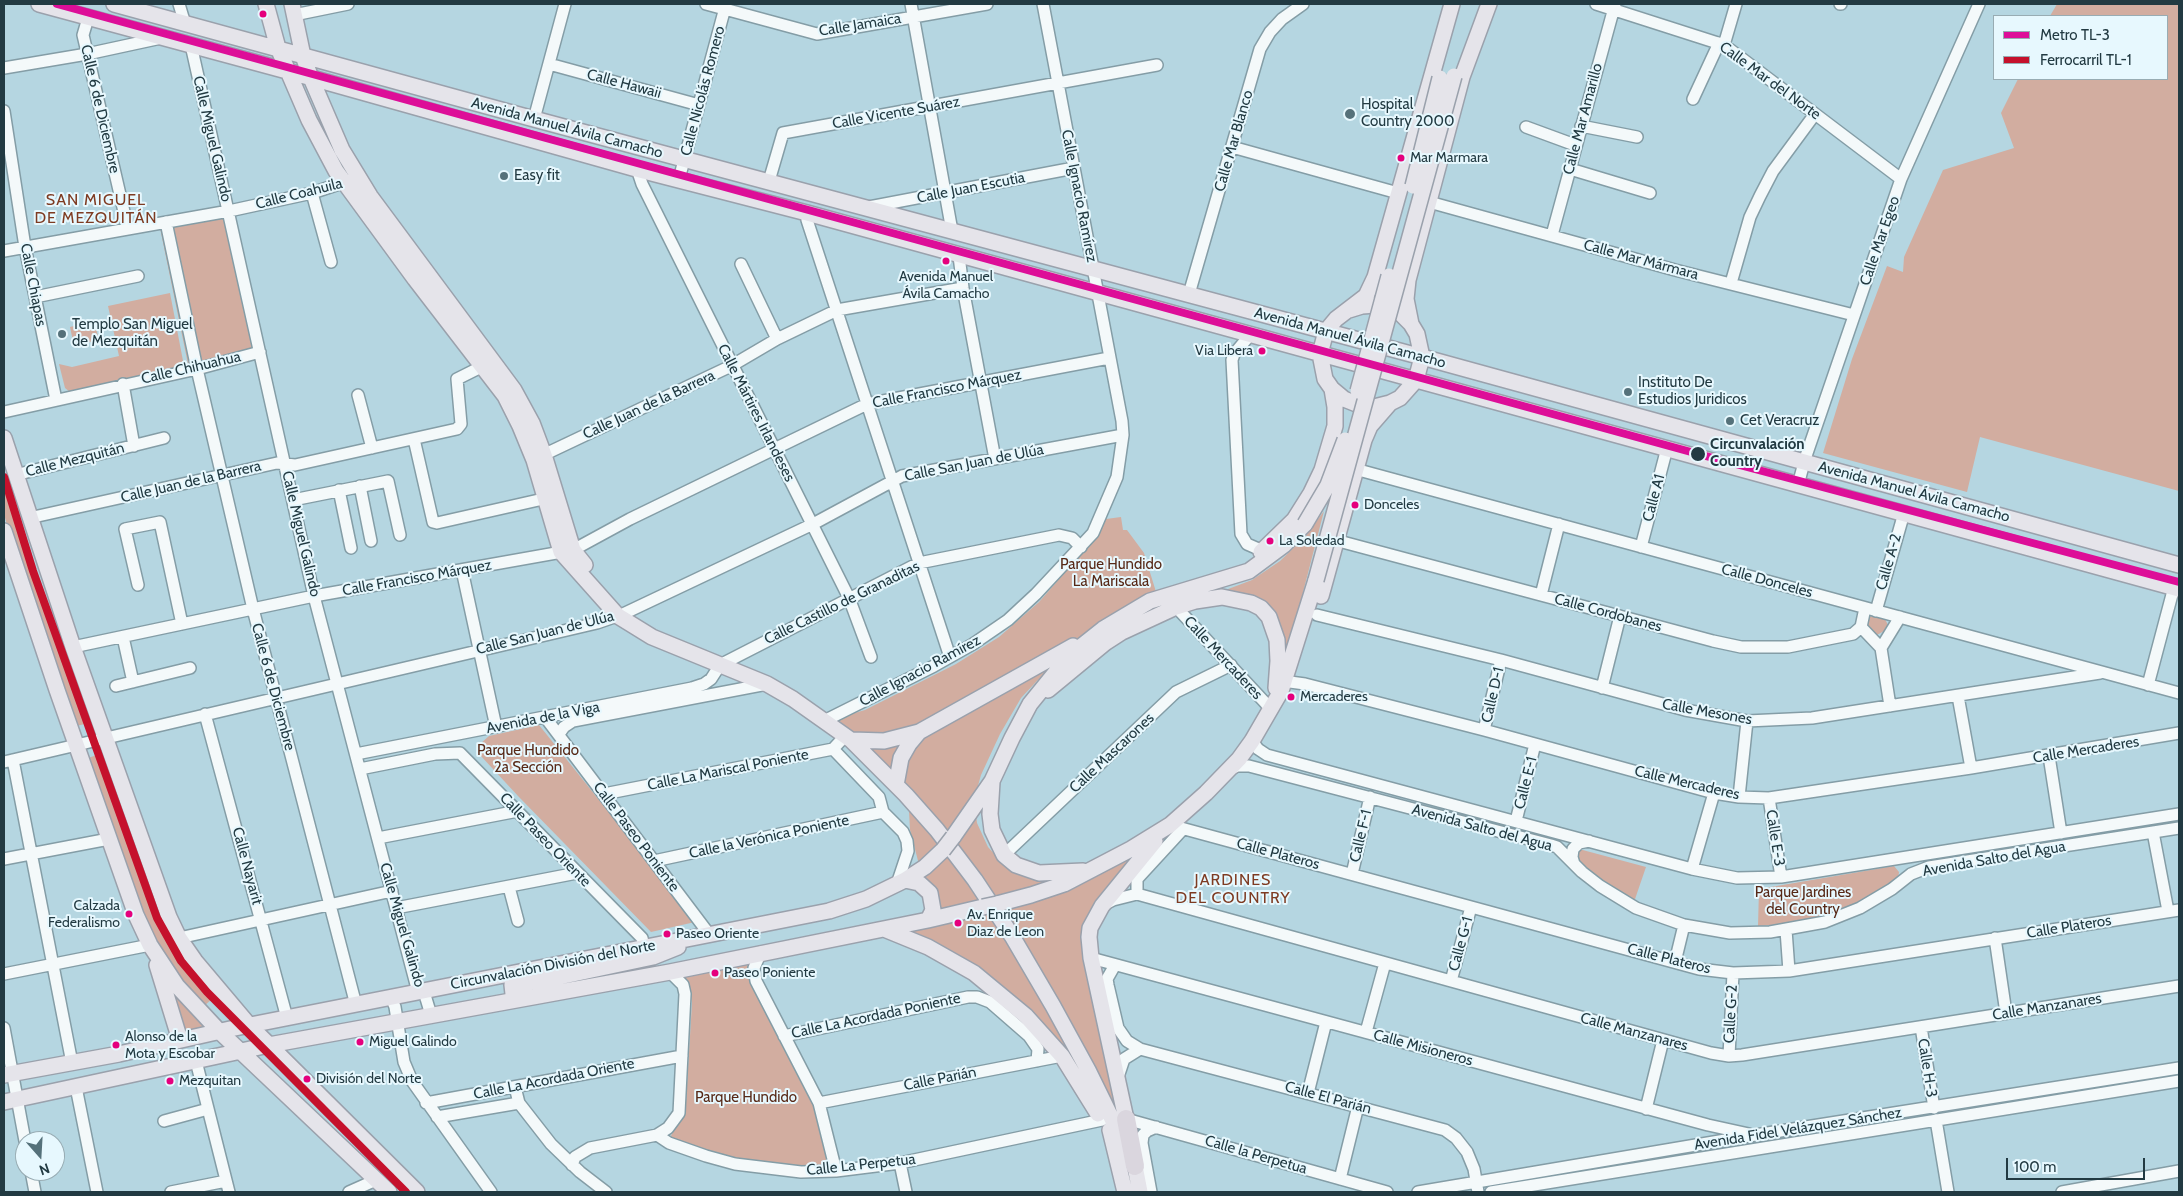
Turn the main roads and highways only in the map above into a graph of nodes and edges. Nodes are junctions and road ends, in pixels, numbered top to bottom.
1 (114, 4) edge
2 (266, 4) edge
3 (1453, 4) edge
4 (1482, 4) edge
5 (1488, 4) edge
6 (45, 5) edge
7 (293, 9) edge
8 (278, 48) junction
9 (303, 56) junction
10 (287, 71) junction
11 (1447, 77) junction
12 (311, 78) junction
13 (351, 180) junction
14 (1381, 257) junction
15 (1412, 264) junction
16 (1349, 310) junction
17 (1411, 324) junction
18 (1326, 331) junction
19 (1320, 354) junction
20 (1422, 357) junction
21 (1416, 380) junction
22 (1332, 390) junction
23 (1390, 403) junction
24 (1336, 417) junction
25 (1369, 429) junction
26 (4, 438) edge
27 (4, 531) edge
28 (2179, 567) edge
29 (1218, 580) junction
30 (2148, 580) junction
31 (2177, 588) edge
32 (1092, 637) junction
33 (1286, 686) junction
34 (1030, 704) junction
35 (1271, 709) junction
36 (919, 732) junction
37 (849, 737) junction
38 (992, 781) junction
39 (896, 785) junction
40 (1176, 827) junction
41 (1096, 868) junction
42 (901, 882) junction
43 (928, 920) junction
44 (883, 928) junction
45 (709, 934) junction
46 (150, 945) junction
47 (537, 996) junction
48 (232, 1005) junction
49 (356, 1005) junction
50 (225, 1032) junction
51 (259, 1035) junction
52 (180, 1040) junction
53 (240, 1051) junction
54 (166, 1067) junction
55 (8, 1074) edge
56 (10, 1101) edge
57 (1104, 1114) junction
58 (1126, 1119) joint
59 (1135, 1166) junction
60 (389, 1192) edge
61 (417, 1192) edge
62 (1121, 1192) edge
63 (1140, 1192) edge

1 - 8 main road, Avenida Manuel Ávila Camacho
2 - 8 main road
3 - 11 main road
3 - 14 main road
4 - 11 main road
5 - 15 main road
6 - 10 main road, Avenida Manuel Ávila Camacho
7 - 9 main road
8 - 9 main road, Avenida Manuel Ávila Camacho
8 - 10 main road
9 - 12 main road
9 - 18 main road, Avenida Manuel Ávila Camacho
10 - 12 main road, Avenida Manuel Ávila Camacho
10 - 13 main road
11 - 29 main road, Circunvalación División del Norte, bridge
11 - 33 main road, Circunvalación División del Norte, bridge
12 - 13 main road
12 - 19 main road, Avenida Manuel Ávila Camacho
13 - 37 main road
14 - 15 main road
14 - 16 main road
15 - 17 main road
16 - 17 main road
16 - 18 main road
17 - 20 main road
18 - 19 main road
18 - 20 main road, Avenida Manuel Ávila Camacho
19 - 21 main road, Avenida Manuel Ávila Camacho
19 - 22 main road
20 - 21 main road
20 - 28 main road, Avenida Manuel Ávila Camacho
21 - 23 main road
21 - 30 main road, Avenida Manuel Ávila Camacho
22 - 23 main road
22 - 24 main road
23 - 25 main road
24 - 25 main road
24 - 29 main road
25 - 33 main road
26 - 48 main road
27 - 46 main road
28 - 30 main road
29 - 32 main road, Circunvalación División del Norte
30 - 31 main road, Avenida Manuel Ávila Camacho
32 - 34 main road, Circunvalación División del Norte
32 - 36 main road
33 - 35 main road, Circunvalación División del Norte
34 - 35 main road
34 - 38 main road, Circunvalación División del Norte
35 - 40 main road, Circunvalación División del Norte
36 - 37 main road
36 - 39 main road
37 - 39 main road
38 - 41 main road
38 - 42 main road, Circunvalación División del Norte, bridge
39 - 57 main road
40 - 41 main road, Circunvalación División del Norte
40 - 58 main road
41 - 43 main road, Circunvalación División del Norte
42 - 43 main road
42 - 45 main road, Circunvalación División del Norte
43 - 44 main road, Circunvalación División del Norte
44 - 47 main road, Circunvalación División del Norte
44 - 57 main road
45 - 47 main road
45 - 49 main road, Circunvalación División del Norte
46 - 50 main road
46 - 52 main road
47 - 51 main road, Circunvalación División del Norte
48 - 50 main road
48 - 51 main road
49 - 51 main road
49 - 51 main road, Circunvalación División del Norte
50 - 51 main road, Circunvalación División del Norte
50 - 52 main road, Circunvalación División del Norte
50 - 53 main road
50 - 54 main road
51 - 53 main road, Circunvalación División del Norte
51 - 61 main road
52 - 55 main road, Circunvalación División del Norte
53 - 54 main road, Circunvalación División del Norte
53 - 60 main road
54 - 56 main road, Circunvalación División del Norte
57 - 59 main road
57 - 62 main road
58 - 59 highway
59 - 63 main road

